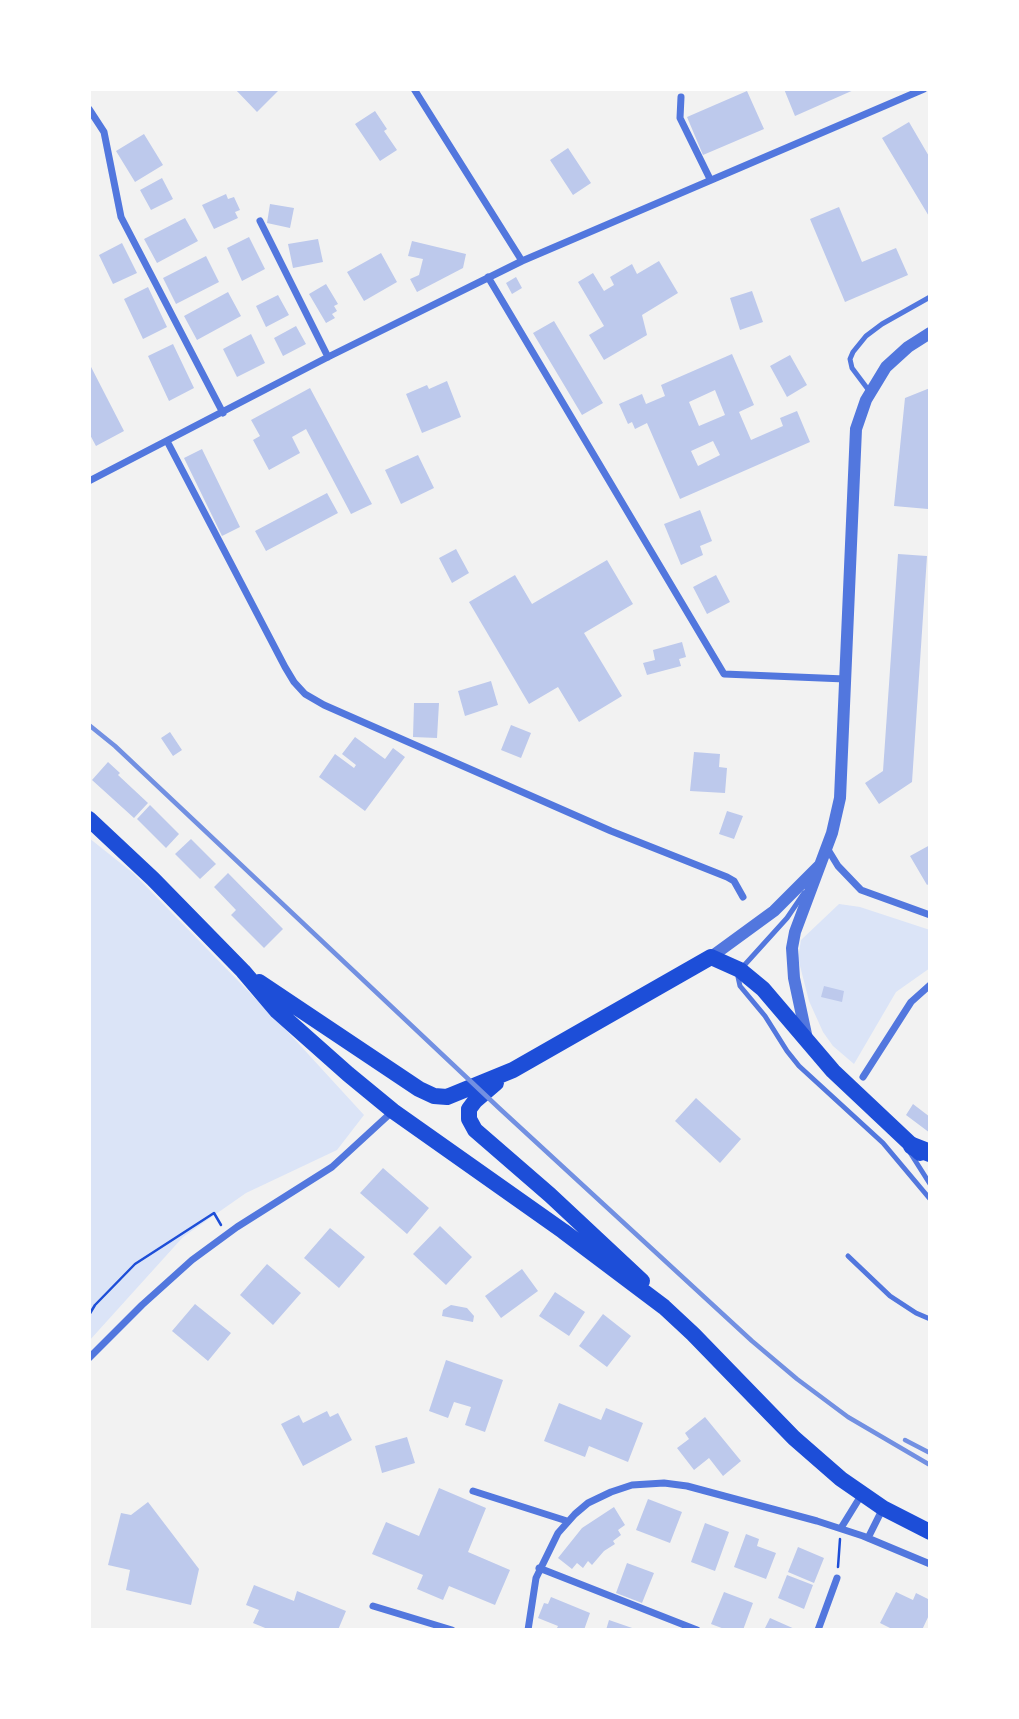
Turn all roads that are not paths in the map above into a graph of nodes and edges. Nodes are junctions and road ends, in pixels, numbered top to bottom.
1 (414, 89) edge
2 (924, 89) edge
3 (681, 97) dead end
4 (89, 109) edge
5 (710, 179) junction
6 (260, 221) dead end
7 (522, 261) junction
8 (488, 276) junction
9 (930, 297) edge
10 (930, 333) edge
11 (328, 357) junction
12 (870, 392) junction
13 (223, 413) junction
14 (167, 441) junction
15 (89, 481) edge
16 (845, 679) junction
17 (89, 820) edge
18 (827, 848) junction
19 (822, 863) junction
20 (743, 897) dead end
21 (930, 915) edge
22 (711, 957) junction
23 (740, 970) junction
24 (243, 971) junction
25 (930, 985) edge
26 (807, 1039) junction
27 (513, 1070) junction
28 (863, 1077) dead end
29 (393, 1111) junction
30 (887, 1123) junction
31 (912, 1146) junction
32 (930, 1153) edge
33 (930, 1161) edge
34 (930, 1184) edge
35 (930, 1199) edge
36 (848, 1256) dead end
37 (664, 1307) junction
38 (930, 1319) edge
39 (89, 1358) edge
40 (472, 1491) dead end
41 (862, 1494) junction
42 (883, 1508) junction
43 (567, 1521) junction
44 (841, 1528) junction
45 (930, 1532) edge
46 (868, 1538) junction
47 (930, 1564) edge
48 (540, 1568) junction
49 (837, 1578) road end
50 (373, 1606) dead end
51 (452, 1630) edge
52 (528, 1630) edge
53 (697, 1630) edge
54 (818, 1630) edge

1 - 7 street
2 - 5 street
3 - 5 street
4 - 13 street
5 - 7 street
6 - 11 street
7 - 8 street
8 - 11 street
8 - 16 street
9 - 12 lane
10 - 12 street
11 - 13 street
12 - 16 street
13 - 14 street
14 - 15 street
14 - 20 street
16 - 18 street
17 - 24 main road
18 - 19 street
18 - 21 street
19 - 22 street
19 - 23 lane
19 - 26 street
22 - 23 main road
22 - 27 main road
23 - 26 main road
23 - 35 lane
24 - 27 main road
24 - 29 main road
25 - 28 street
26 - 30 main road
27 - 37 main road
29 - 37 main road
29 - 39 street
30 - 31 main road
30 - 34 lane
31 - 32 highway
31 - 33 main road
36 - 38 lane
37 - 41 main road
40 - 43 street
41 - 42 main road
41 - 44 street
42 - 45 main road
42 - 46 street
43 - 44 street
43 - 48 street
44 - 46 street
46 - 47 street
48 - 52 street
48 - 53 street
49 - 54 street
50 - 51 street

